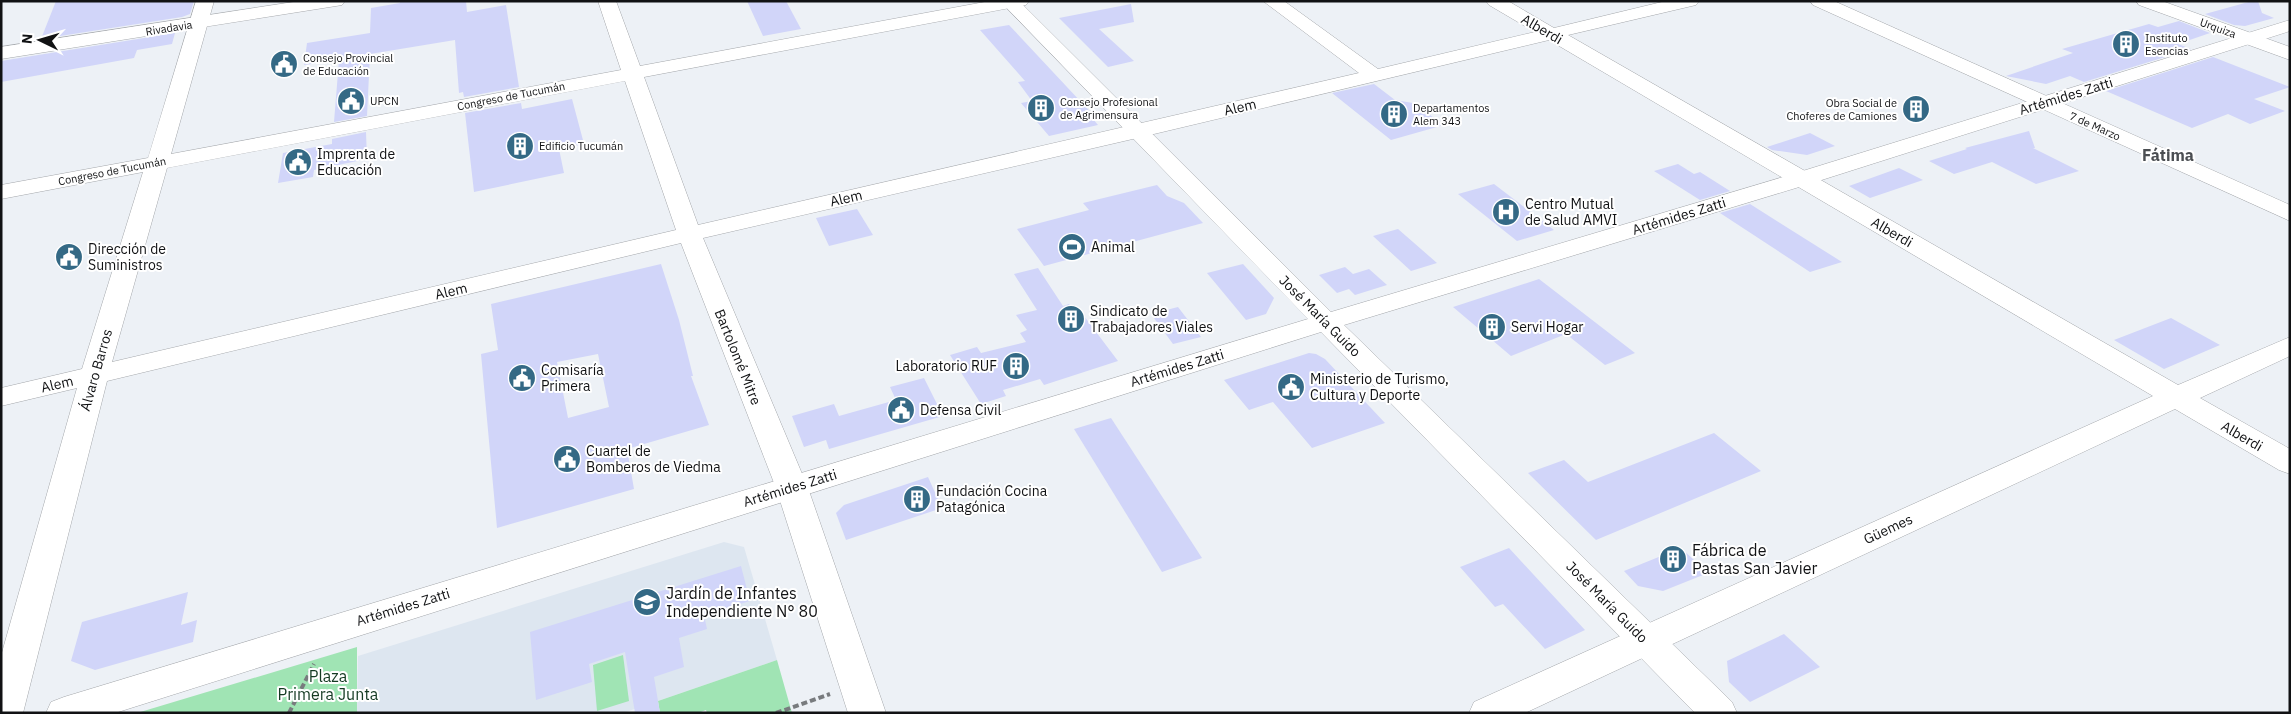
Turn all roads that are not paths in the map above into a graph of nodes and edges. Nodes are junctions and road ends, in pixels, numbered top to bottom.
1 (205, 1) edge
2 (336, 1) edge
3 (607, 1) edge
4 (1272, 1) edge
5 (1495, 1) edge
6 (1690, 1) edge
7 (1819, 1) edge
8 (2145, 1) edge
9 (1014, 2) edge
10 (198, 23) junction
11 (2290, 25) edge
12 (1552, 34) junction
13 (2247, 39) junction
14 (1, 54) edge
15 (2290, 54) edge
16 (632, 74) junction
17 (1375, 76) junction
18 (2043, 103) junction
19 (1137, 132) junction
20 (156, 163) junction
21 (1801, 179) junction
22 (1, 192) edge
23 (2290, 214) edge
24 (688, 234) junction
25 (1326, 322) junction
26 (2290, 345) edge
27 (94, 376) junction
28 (1, 397) edge
29 (2176, 397) junction
30 (2290, 463) edge
31 (792, 488) junction
32 (1645, 640) junction
33 (4, 713) edge
34 (64, 713) edge
35 (867, 713) edge
36 (1487, 713) edge
37 (1719, 713) edge

1 - 10 street, Álvaro Barros
2 - 10 street, Rivadavia
3 - 16 street, Bartolomé Mitre
4 - 17 street
5 - 12 street, Alberdi
6 - 12 street, Alem
7 - 18 street, 7 de Marzo
8 - 13 street, Urquiza
9 - 16 street, Congreso de Tucumán
9 - 19 street, José María Guido
10 - 14 street, Rivadavia
10 - 20 street, Álvaro Barros
11 - 13 street, Artémides Zatti
12 - 17 street, Alem
12 - 21 street, Alberdi
13 - 15 street, Urquiza
13 - 18 street, Artémides Zatti
16 - 20 street, Congreso de Tucumán
16 - 24 street, Bartolomé Mitre
17 - 19 street, Alem
18 - 21 street, Artémides Zatti
18 - 23 street, 7 de Marzo
19 - 24 street, Alem
19 - 25 street, José María Guido
20 - 22 street, Congreso de Tucumán
20 - 27 street, Álvaro Barros
21 - 25 street, Artémides Zatti
21 - 29 street, Alberdi
24 - 27 street, Alem
24 - 31 street, Bartolomé Mitre
25 - 31 street, Artémides Zatti
25 - 32 street, José María Guido
26 - 29 street, Güemes
27 - 28 street, Alem
27 - 33 street, Álvaro Barros
29 - 30 street, Alberdi
29 - 32 street, Güemes
31 - 34 street, Artémides Zatti
31 - 35 street, Bartolomé Mitre
32 - 36 street, Güemes
32 - 37 street, José María Guido

